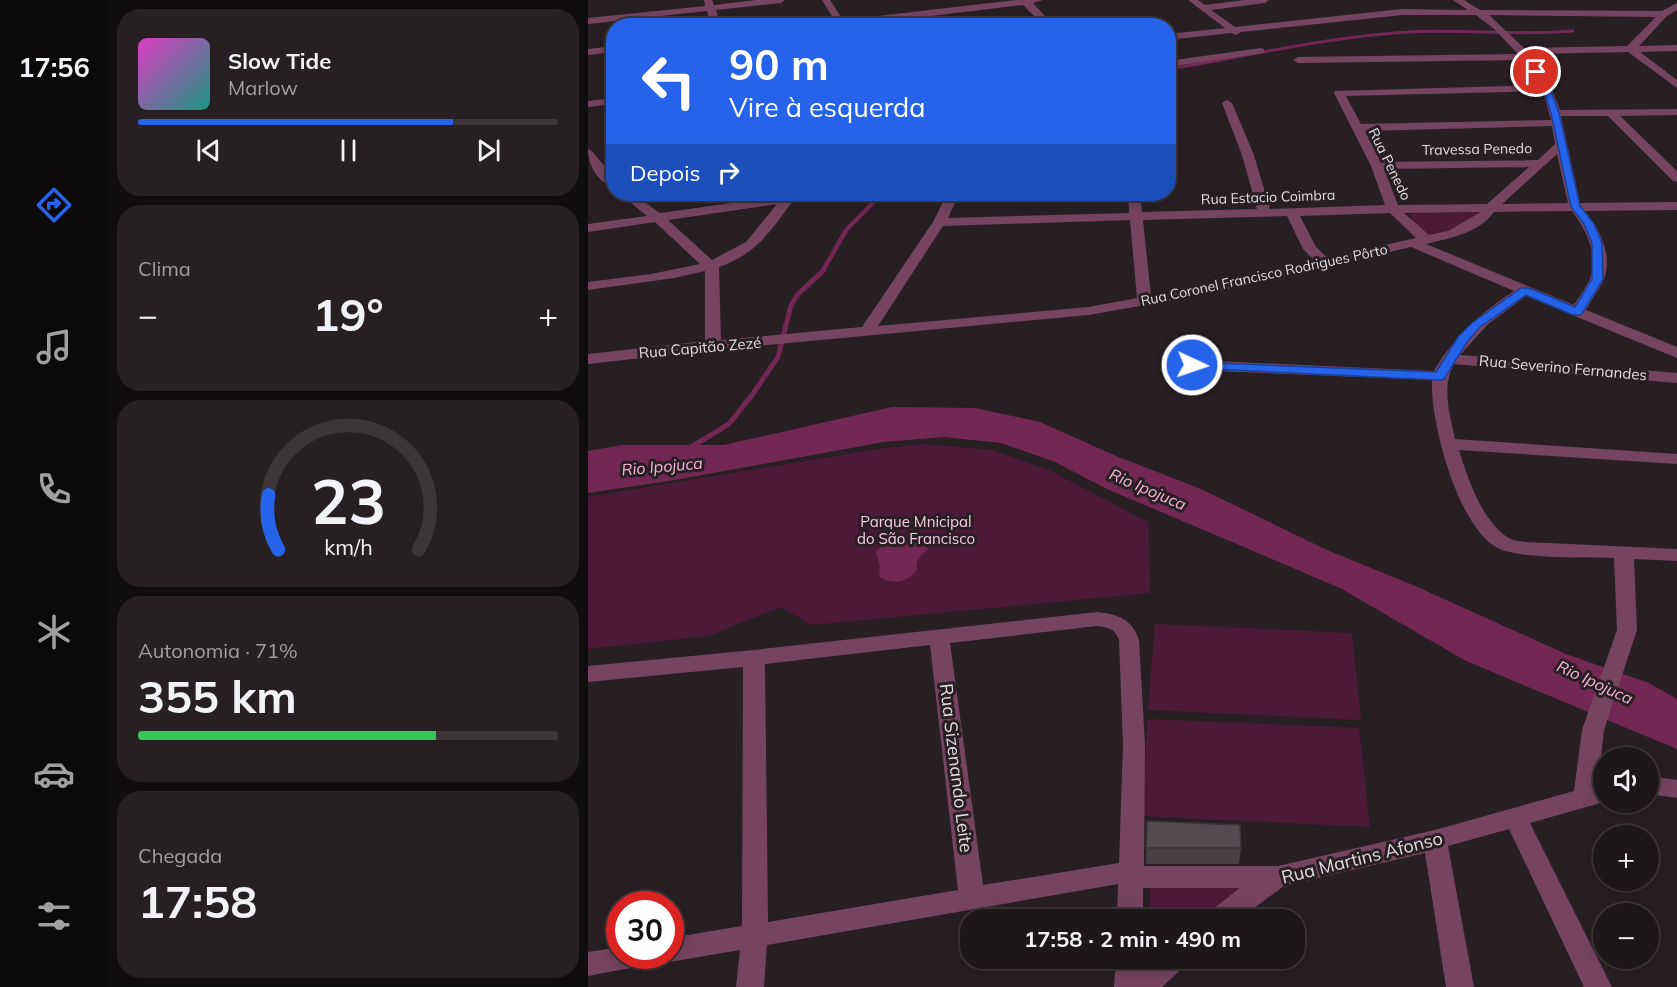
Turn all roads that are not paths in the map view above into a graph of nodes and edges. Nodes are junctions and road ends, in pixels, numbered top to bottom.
1 (781, 0) edge
2 (826, 0) edge
3 (1039, 0) edge
4 (1192, 0) edge
5 (1265, 0) edge
6 (1457, 0) edge
7 (1024, 1) edge
8 (709, 4) edge
9 (1677, 6) edge
10 (1203, 8) junction
11 (1480, 11) junction
12 (1664, 14) junction
13 (606, 18) edge
14 (609, 18) edge
15 (837, 18) edge
16 (889, 18) edge
17 (1042, 18) edge
18 (588, 21) edge
19 (1232, 30) junction
20 (1176, 36) edge
21 (1677, 48) edge
22 (1630, 49) junction
23 (606, 50) edge
24 (588, 52) edge
25 (1523, 54) junction
26 (1298, 60) dead end
27 (1176, 63) edge
28 (1677, 85) edge
29 (1546, 88) junction
30 (606, 102) edge
31 (1227, 103) dead end
32 (588, 104) edge
33 (606, 109) edge
34 (588, 111) edge
35 (1610, 112) junction
36 (1677, 112) edge
37 (1556, 118) junction
38 (1356, 128) junction
39 (1561, 145) junction
40 (588, 153) edge
41 (1543, 163) junction
42 (1377, 166) junction
43 (606, 176) edge
44 (588, 178) edge
45 (1677, 178) edge
46 (606, 180) edge
47 (635, 201) edge
48 (758, 201) edge
49 (784, 201) edge
50 (950, 201) edge
51 (1135, 201) edge
52 (1677, 206) edge
53 (1491, 207) junction
54 (1575, 207) junction
55 (1393, 208) junction
56 (1292, 212) junction
57 (1265, 213) junction
58 (1137, 217) junction
59 (658, 218) junction
60 (939, 222) junction
61 (588, 228) edge
62 (1419, 242) junction
63 (1325, 263) junction
64 (712, 267) junction
65 (588, 286) edge
66 (1525, 290) junction
67 (1144, 301) junction
68 (1577, 312) junction
69 (867, 332) junction
70 (811, 337) joint
71 (713, 345) junction
72 (1677, 353) edge
73 (588, 359) edge
74 (1450, 359) junction
75 (1192, 365) dead end
76 (1440, 376) junction
77 (1677, 378) edge
78 (1448, 444) junction
79 (1677, 459) edge
80 (1624, 552) junction
81 (1677, 555) edge
82 (939, 638) junction
83 (754, 658) junction
84 (588, 674) edge
85 (1593, 747) edge
86 (1659, 787) edge
87 (1677, 789) edge
88 (1593, 794) edge
89 (1516, 818) junction
90 (1435, 840) junction
91 (1132, 874) junction
92 (1278, 877) junction
93 (972, 898) junction
94 (1130, 909) edge
95 (1232, 909) edge
96 (755, 935) junction
97 (684, 948) edge
98 (606, 961) edge
99 (588, 964) edge
100 (1129, 969) edge
101 (1163, 969) edge
102 (750, 987) edge
103 (1128, 987) edge
104 (1143, 987) edge
105 (1460, 987) edge
106 (1598, 987) edge

1 - 8 street
2 - 15 street
3 - 7 street
4 - 10 street
5 - 10 street
6 - 11 street
7 - 16 street
7 - 17 street
8 - 14 street
9 - 12 street
10 - 19 street
11 - 12 street
11 - 19 street
11 - 25 street
12 - 22 street
13 - 18 street
19 - 20 street
19 - 27 street
21 - 22 street
22 - 25 street
22 - 28 street
23 - 24 street
25 - 26 street
25 - 29 street
29 - 37 street
29 - 38 street, Rua Penedo
30 - 32 street
31 - 57 street
33 - 34 street
35 - 36 street
35 - 37 street
35 - 45 street
37 - 38 street
37 - 39 street
38 - 42 street, Rua Penedo
39 - 41 street, Rua Coronel Francisco Rodrigues Pôrto
39 - 54 street
40 - 43 street
41 - 42 street, Travessa Penedo
41 - 53 street, Rua Coronel Francisco Rodrigues Pôrto
42 - 55 street, Rua Penedo
44 - 46 street
47 - 59 street
48 - 59 street
49 - 64 street
50 - 60 street
51 - 58 street
52 - 54 street, Rua Estacio Coimbra
53 - 54 street, Rua Estacio Coimbra
53 - 55 street, Rua Estacio Coimbra
53 - 62 street, Rua Coronel Francisco Rodrigues Pôrto
54 - 68 street
55 - 56 street, Rua Estacio Coimbra
55 - 62 street, Rua Penedo
56 - 57 street, Rua Estacio Coimbra
56 - 63 street
57 - 58 street, Rua Estacio Coimbra
58 - 60 street, Rua Estacio Coimbra
58 - 67 street
59 - 61 street
59 - 64 street
60 - 69 street
62 - 63 street, Rua Coronel Francisco Rodrigues Pôrto
62 - 66 street
63 - 67 street, Rua Coronel Francisco Rodrigues Pôrto
64 - 65 street
64 - 71 street
66 - 68 street
66 - 74 street
67 - 69 street, Rua Coronel Francisco Rodrigues Pôrto
68 - 72 street
69 - 70 street, Rua Coronel Francisco Rodrigues Pôrto
70 - 71 street, Rua Capitão Zezé
71 - 73 street, Rua Capitão Zezé
74 - 76 street
74 - 77 street, Rua Severino Fernandes
75 - 76 street
76 - 78 street
78 - 79 street
78 - 80 street
80 - 81 street
80 - 85 street
82 - 83 street
82 - 91 street
82 - 93 street, Rua Sizenando Leite
83 - 84 street
83 - 96 street
86 - 87 street
88 - 89 street, Rua Martins Afonso
89 - 90 street, Rua Martins Afonso
89 - 106 street
90 - 92 street, Rua Martins Afonso
90 - 105 street
91 - 92 street
91 - 93 street
91 - 94 street
92 - 95 street, Rua Martins Afonso
93 - 96 street
96 - 97 street
96 - 102 street
98 - 99 street
100 - 103 street
101 - 104 street

